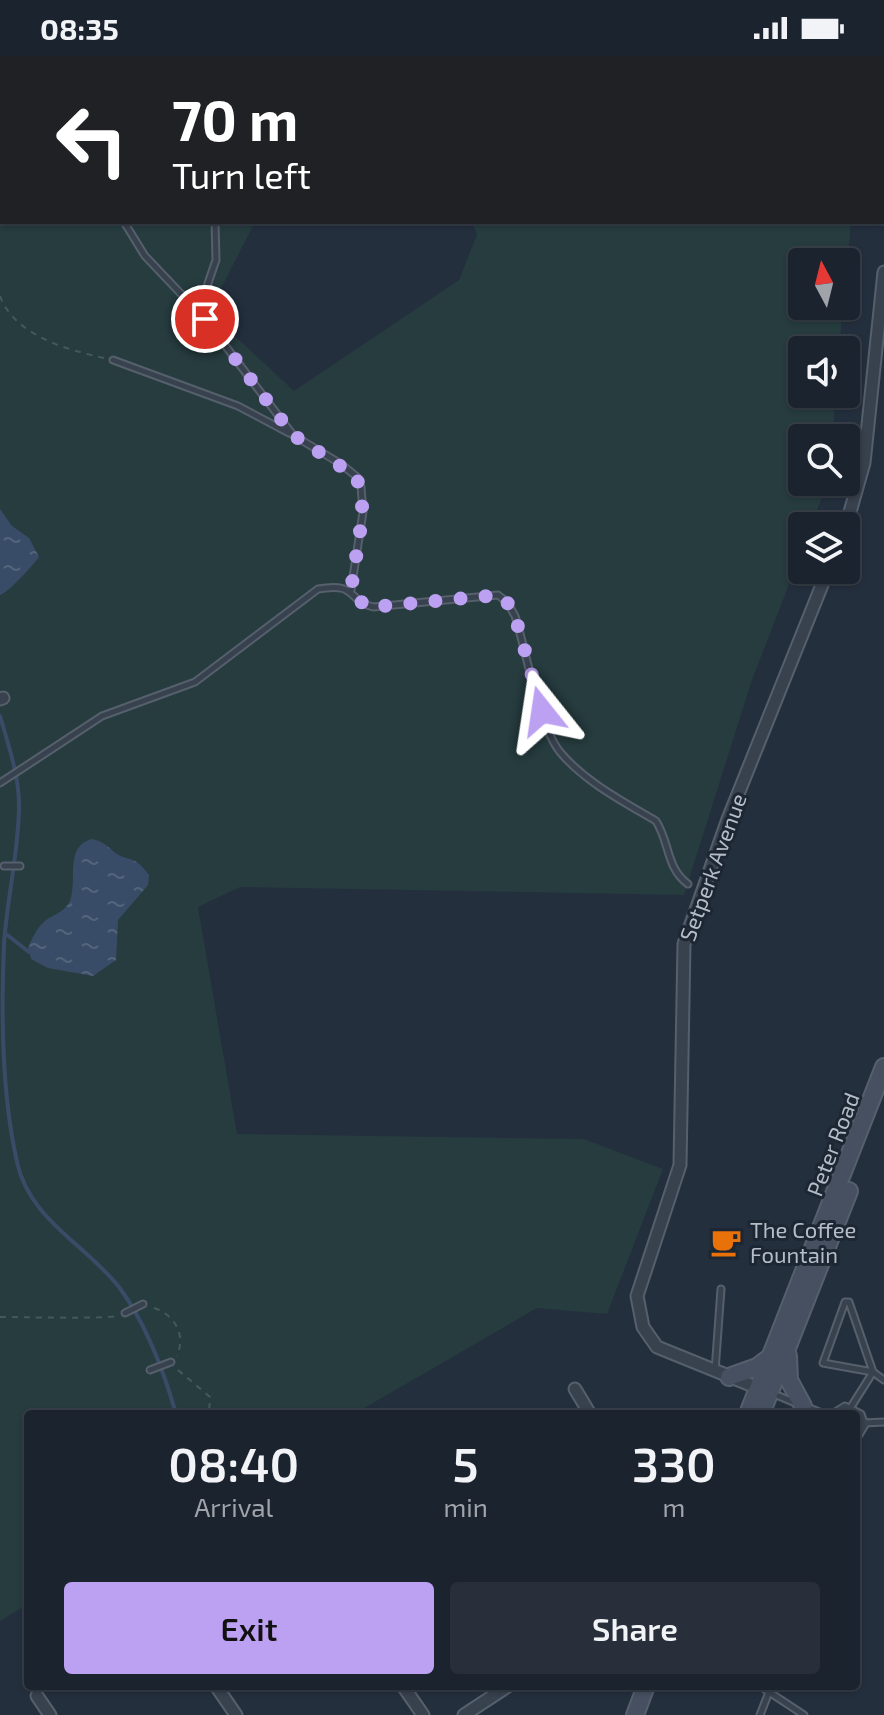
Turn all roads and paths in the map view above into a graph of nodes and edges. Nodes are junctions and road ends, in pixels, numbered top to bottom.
1 (125, 224) edge
2 (215, 224) edge
3 (884, 272) edge
4 (0, 296) edge
5 (205, 319) junction
6 (113, 360) joint
7 (293, 435) junction
8 (850, 512) edge
9 (822, 584) edge
10 (351, 590) junction
11 (0, 783) edge
12 (4, 866) dead end
13 (20, 866) dead end
14 (688, 884) dead end
15 (884, 1067) edge
16 (884, 1100) edge
17 (721, 1289) dead end
18 (142, 1305) joint
19 (125, 1313) dead end
20 (0, 1317) edge
21 (110, 1319) dead end
22 (789, 1346) junction
23 (769, 1358) junction
24 (169, 1363) junction
25 (150, 1370) dead end
26 (873, 1372) junction
27 (722, 1374) junction
28 (884, 1380) edge
29 (575, 1389) dead end
30 (764, 1390) junction
31 (851, 1407) junction
32 (209, 1410) edge
33 (588, 1410) edge
34 (751, 1410) edge
35 (762, 1410) edge
36 (809, 1410) edge
37 (812, 1410) edge
38 (826, 1410) edge
39 (855, 1410) edge
40 (860, 1413) edge
41 (884, 1422) edge
42 (864, 1423) junction
43 (860, 1435) edge
44 (219, 1690) edge
45 (406, 1690) edge
46 (502, 1690) edge
47 (644, 1690) edge
48 (653, 1690) edge
49 (766, 1690) edge
50 (769, 1692) junction
51 (37, 1696) dead end
52 (50, 1715) edge
53 (236, 1715) edge
54 (423, 1715) edge
55 (464, 1715) edge
56 (635, 1715) edge
57 (643, 1715) edge
58 (760, 1715) edge
59 (804, 1715) edge

1 - 5 lane
2 - 5 lane
3 - 8 street
4 - 6 path
5 - 7 lane
6 - 7 lane
7 - 10 lane
9 - 27 street, Setperk Avenue
10 - 11 lane
10 - 14 lane
12 - 13 lane
15 - 23 main road, Peter Road
16 - 22 main road, Peter Road
17 - 27 lane
18 - 19 lane
18 - 24 path
20 - 21 path
22 - 30 main road, Peter Road
22 - 37 main road
23 - 27 main road
23 - 30 main road, Peter Road
24 - 25 lane
24 - 32 path
26 - 26 lane
26 - 28 lane
26 - 31 lane
27 - 30 street
29 - 33 street
30 - 34 main road, Peter Road
30 - 35 main road, Peter Road
30 - 36 lane
31 - 38 lane
31 - 39 lane
40 - 42 lane
41 - 42 lane
42 - 43 lane
44 - 53 street
45 - 54 street
46 - 55 street
47 - 56 main road
48 - 57 main road
49 - 50 lane
50 - 58 lane
50 - 59 lane
51 - 52 street

